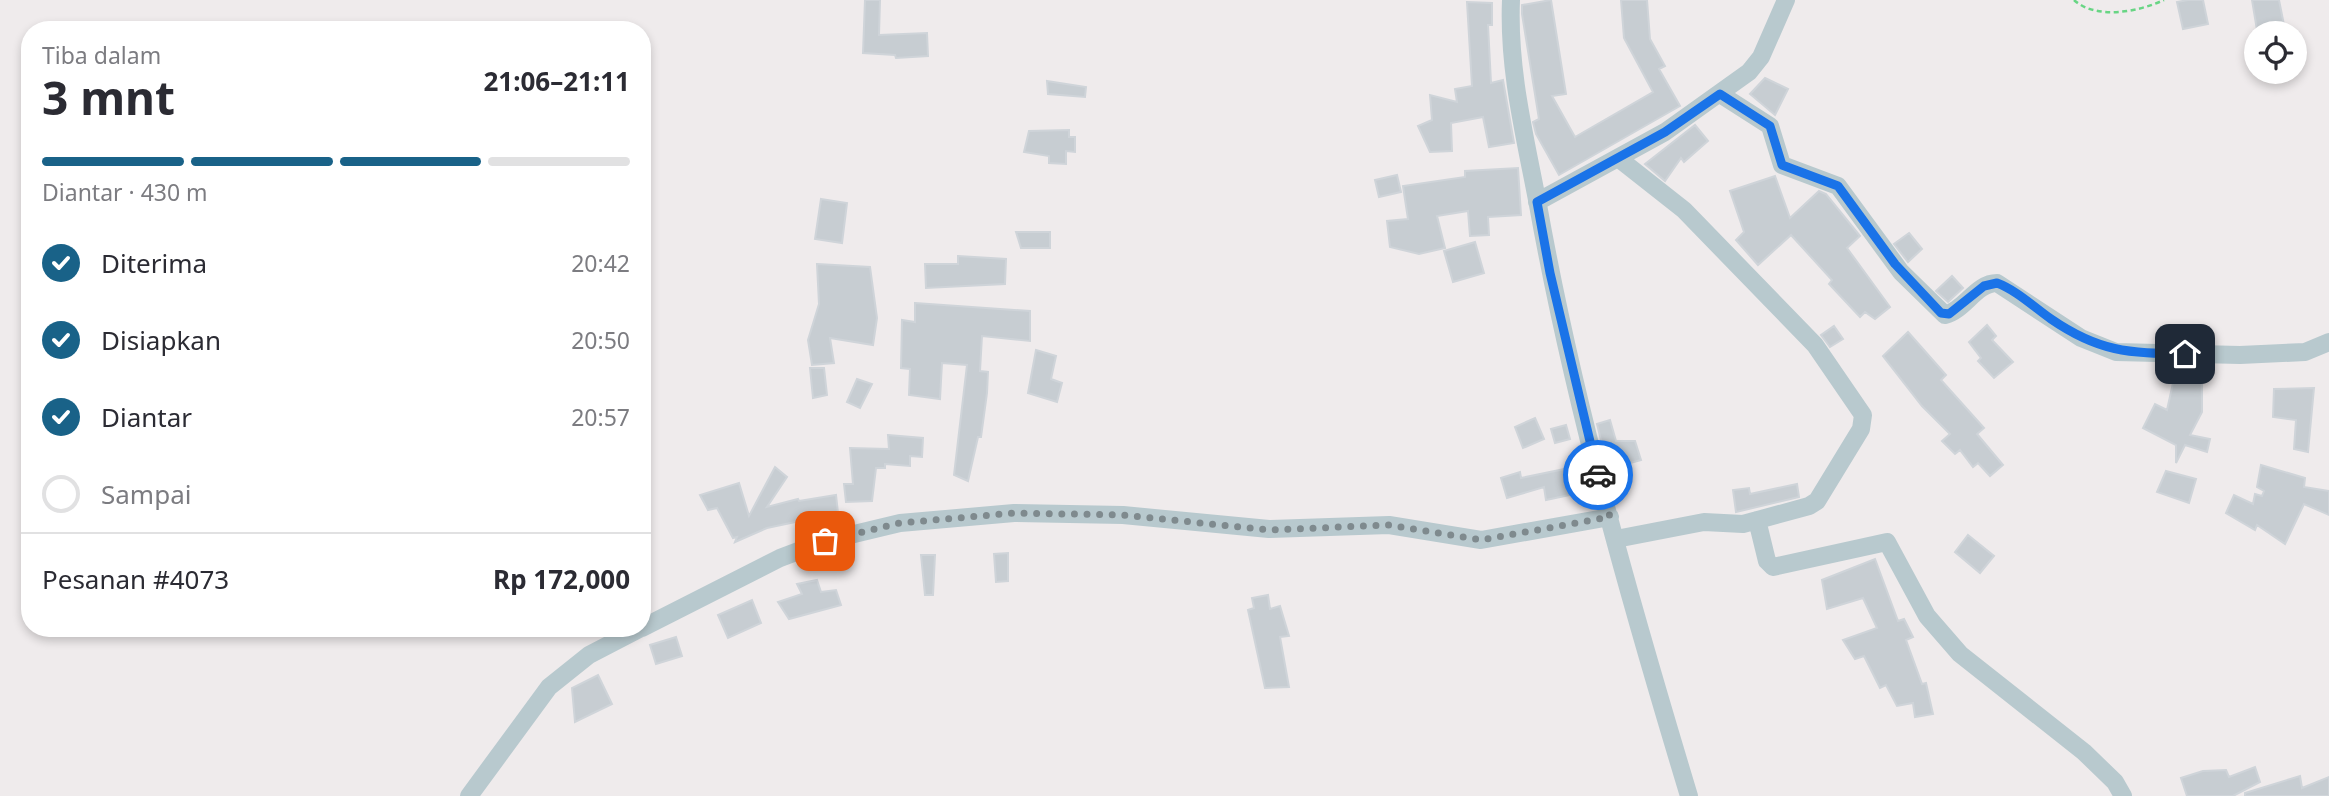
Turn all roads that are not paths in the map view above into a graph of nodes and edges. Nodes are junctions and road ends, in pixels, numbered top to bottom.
1 (1511, 0) edge
2 (1786, 0) edge
3 (1720, 94) junction
4 (1618, 158) junction
5 (1537, 202) junction
6 (2329, 342) edge
7 (1610, 517) junction
8 (1758, 520) junction
9 (1616, 539) junction
10 (651, 623) edge
11 (624, 637) edge
12 (469, 796) edge
13 (1689, 796) edge
14 (2123, 796) edge

1 - 5 street
2 - 3 street
3 - 4 street
3 - 6 street
4 - 5 street
4 - 8 street
5 - 7 street
7 - 9 street
7 - 10 street
8 - 9 street
8 - 14 street
9 - 13 street
11 - 12 street

